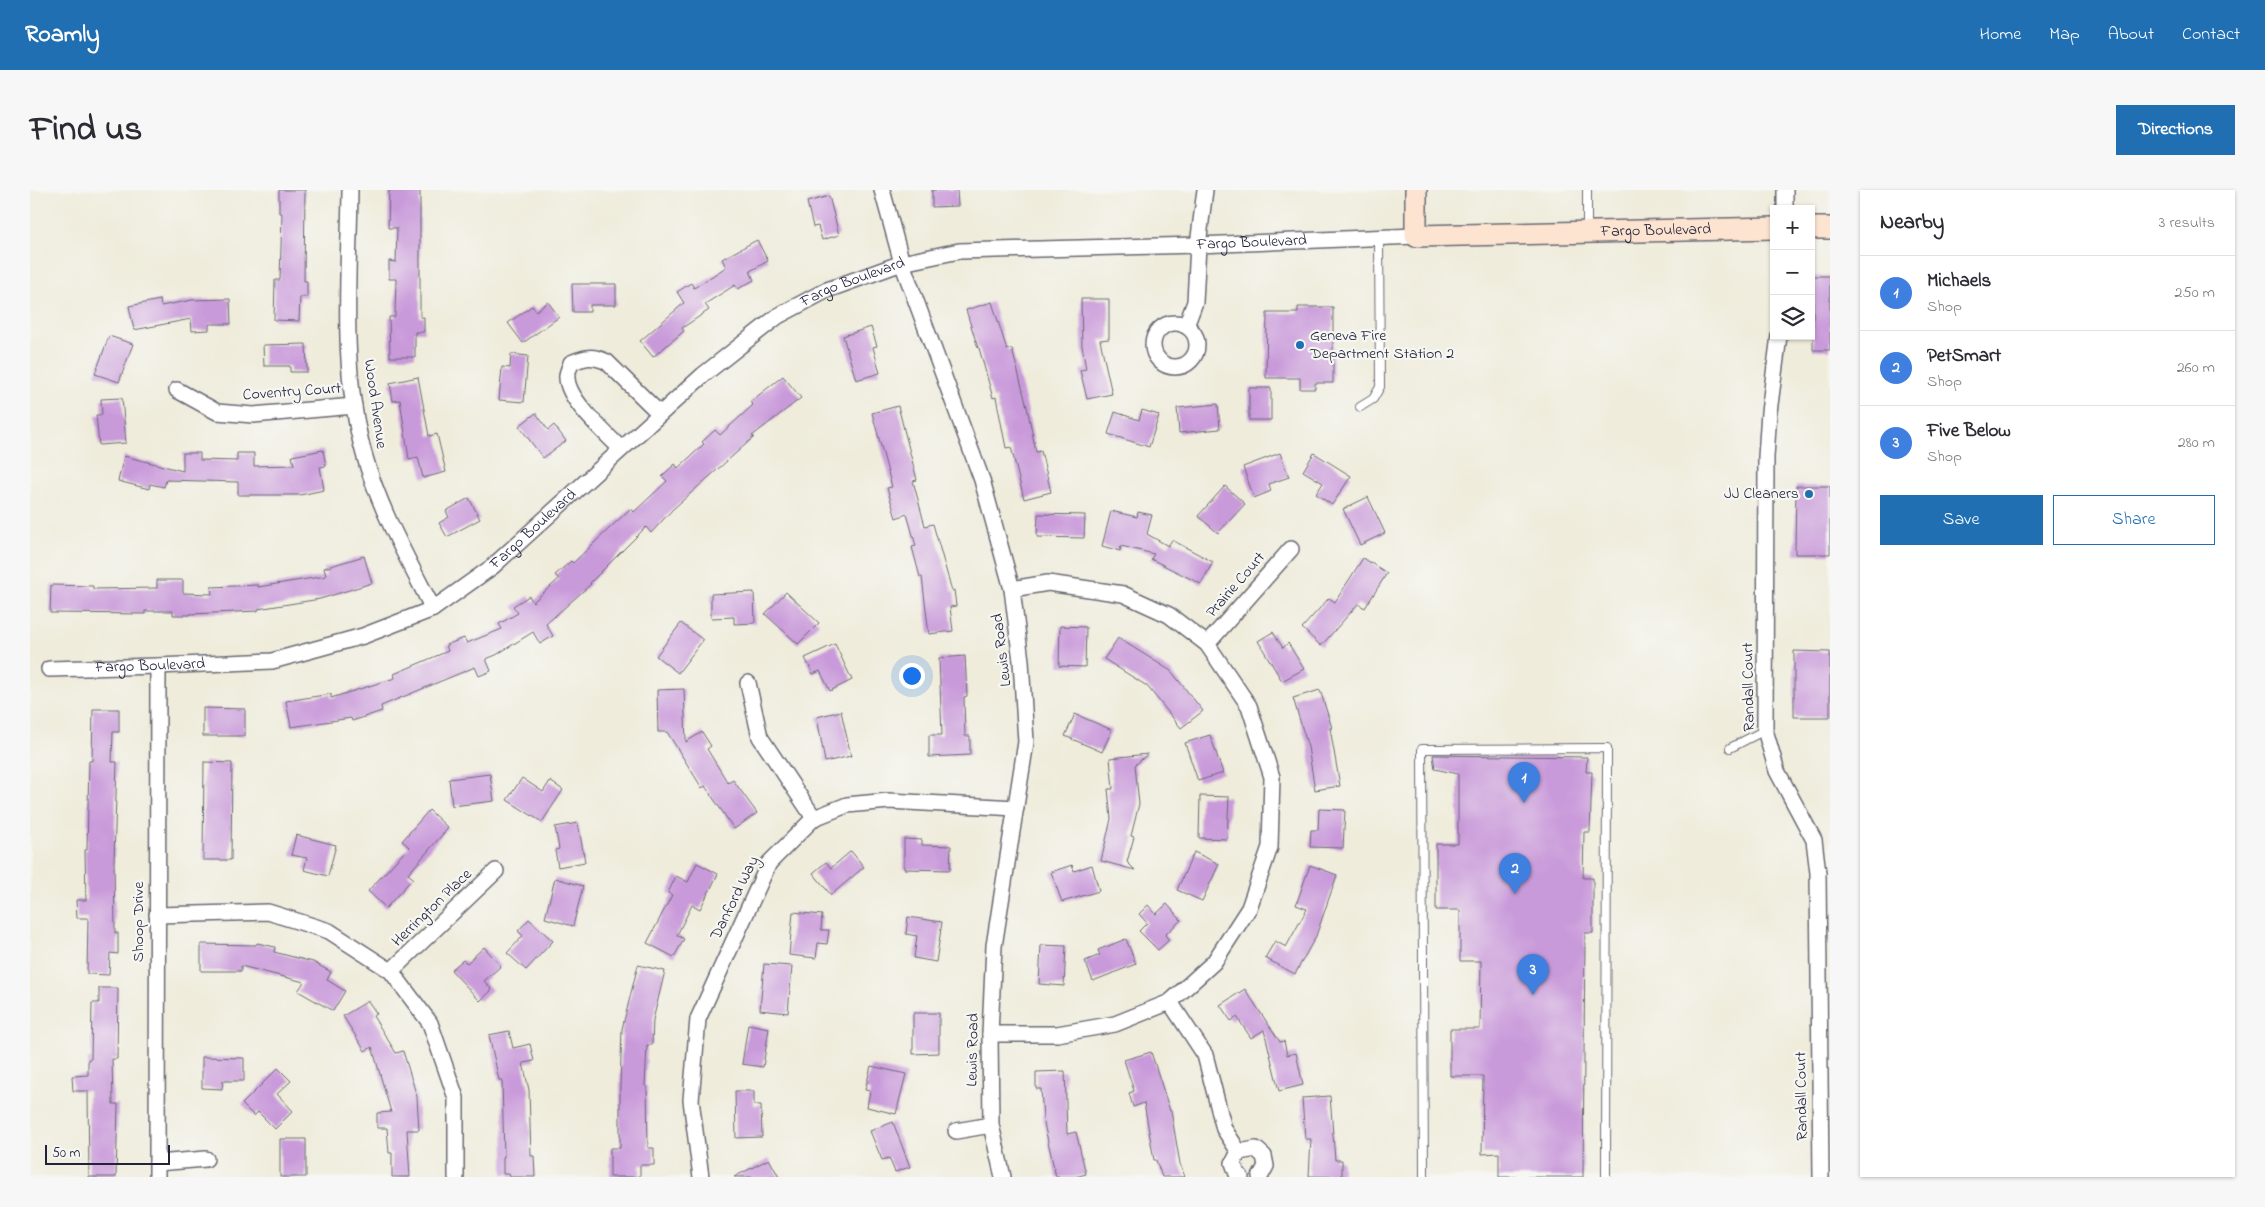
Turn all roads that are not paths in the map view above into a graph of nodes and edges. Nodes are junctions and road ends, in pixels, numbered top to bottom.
1 (350, 190) edge
2 (882, 190) edge
3 (1205, 190) edge
4 (1416, 190) edge
5 (1587, 190) edge
6 (1785, 190) edge
7 (1785, 205) edge
8 (1770, 228) edge
9 (1815, 228) edge
10 (1830, 228) edge
11 (1587, 232) junction
12 (1416, 236) junction
13 (1379, 237) junction
14 (1198, 245) junction
15 (902, 263) junction
16 (1186, 326) dead end
17 (1778, 340) edge
18 (177, 390) dead end
19 (354, 406) junction
20 (1360, 407) dead end
21 (660, 414) junction
22 (621, 449) junction
23 (1290, 549) dead end
24 (1012, 589) junction
25 (432, 609) junction
26 (1207, 644) junction
27 (158, 666) junction
28 (48, 669) dead end
29 (748, 683) dead end
30 (1765, 730) junction
31 (1730, 748) dead end
32 (1016, 808) junction
33 (814, 818) junction
34 (496, 871) dead end
35 (157, 915) junction
36 (391, 971) junction
37 (1170, 1002) junction
38 (990, 1034) junction
39 (991, 1125) junction
40 (956, 1131) dead end
41 (1239, 1152) junction
42 (206, 1159) dead end
43 (157, 1170) edge
44 (456, 1177) edge
45 (701, 1177) edge
46 (1003, 1177) edge
47 (1241, 1177) edge
48 (1260, 1177) edge
49 (1424, 1177) edge
50 (1606, 1177) edge
51 (1820, 1177) edge

1 - 19 street, Wood Avenue
2 - 15 street, Lewis Road
3 - 14 street
4 - 12 main road
5 - 11 lane
6 - 7 street
8 - 11 main road, Fargo Boulevard
9 - 10 main road
11 - 12 main road, Fargo Boulevard
12 - 13 street, Fargo Boulevard
13 - 14 street, Fargo Boulevard
13 - 20 lane
14 - 15 street, Fargo Boulevard
14 - 16 street
15 - 21 street, Fargo Boulevard
15 - 24 street, Lewis Road
17 - 30 street, Randall Court
18 - 19 street, Coventry Court
19 - 25 street, Wood Avenue
21 - 22 street, Fargo Boulevard
21 - 22 street
22 - 25 street, Fargo Boulevard
23 - 26 street, Prairie Court
24 - 26 street
24 - 32 street, Lewis Road
25 - 27 street, Fargo Boulevard
26 - 37 street
27 - 28 street, Fargo Boulevard
27 - 35 street, Shoop Drive
29 - 33 street
30 - 31 lane
30 - 51 street, Randall Court
32 - 33 street, Danford Way
32 - 38 street, Lewis Road
33 - 45 street, Danford Way
34 - 36 street, Herrington Place
35 - 36 street
35 - 43 street, Shoop Drive
36 - 44 street
37 - 38 street
37 - 41 street
38 - 39 street, Lewis Road
39 - 40 street
39 - 46 street, Lewis Road
41 - 47 street
41 - 48 street
42 - 43 street
49 - 50 lane

